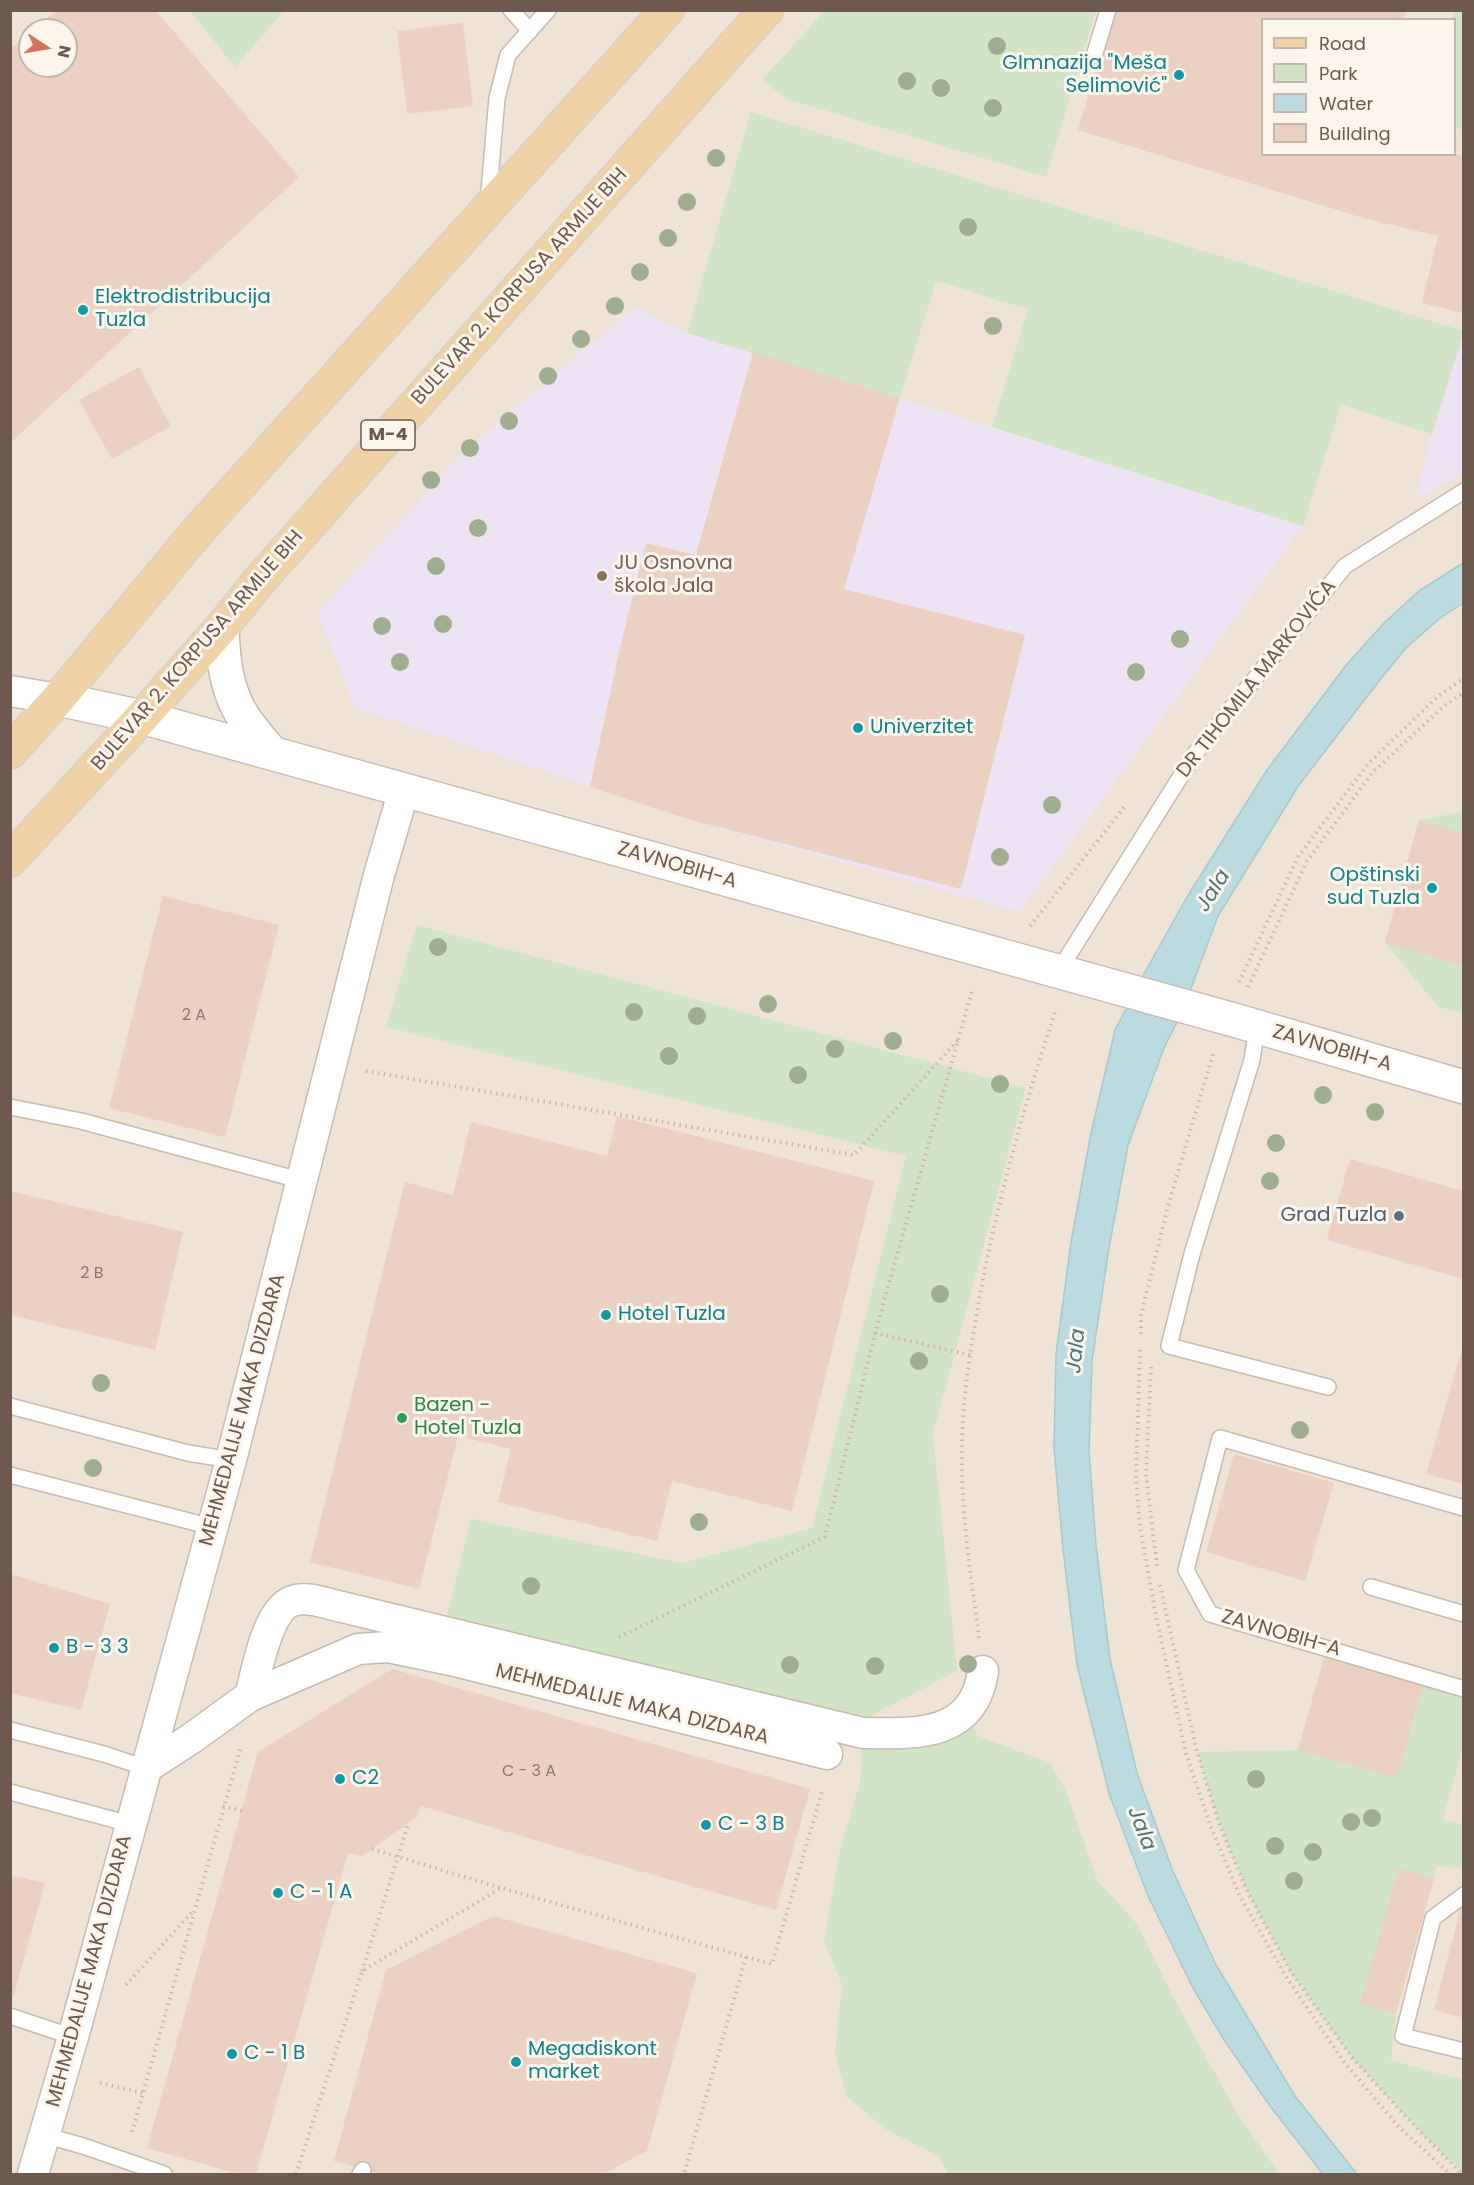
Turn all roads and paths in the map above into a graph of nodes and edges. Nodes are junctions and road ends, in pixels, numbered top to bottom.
1 (511, 10) edge
2 (548, 10) edge
3 (667, 10) edge
4 (766, 10) edge
5 (1108, 10) edge
6 (530, 31) junction
7 (1094, 56) dead end
8 (487, 208) junction
9 (1464, 491) edge
10 (222, 627) junction
11 (10, 691) edge
12 (1464, 692) edge
13 (58, 699) junction
14 (142, 717) junction
15 (10, 752) edge
16 (272, 753) junction
17 (404, 790) junction
18 (10, 860) edge
19 (1070, 975) junction
20 (1247, 989) dead end
21 (972, 991) dead end
22 (1056, 1008) dead end
23 (1257, 1027) junction
24 (960, 1038) junction
25 (365, 1071) dead end
26 (1464, 1087) edge
27 (10, 1107) edge
28 (303, 1181) junction
29 (875, 1333) junction
30 (970, 1355) junction
31 (1328, 1387) dead end
32 (10, 1406) edge
33 (231, 1460) junction
34 (10, 1475) edge
35 (1464, 1508) edge
36 (212, 1527) junction
37 (1371, 1587) dead end
38 (1464, 1614) edge
39 (568, 1660) junction
40 (983, 1671) joint
41 (1464, 1689) edge
42 (250, 1696) junction
43 (10, 1730) edge
44 (241, 1746) dead end
45 (826, 1767) joint
46 (146, 1768) junction
47 (10, 1792) edge
48 (223, 1806) junction
49 (242, 1811) dead end
50 (130, 1824) junction
51 (408, 1824) dead end
52 (372, 1849) dead end
53 (398, 1857) junction
54 (501, 1888) junction
55 (1464, 1895) edge
56 (196, 1908) junction
57 (746, 1957) junction
58 (362, 1971) junction
59 (126, 1985) dead end
60 (10, 2016) edge
61 (73, 2037) junction
62 (1464, 2051) edge
63 (100, 2082) dead end
64 (143, 2094) junction
65 (44, 2135) junction
66 (130, 2136) dead end
67 (33, 2175) edge
68 (164, 2175) edge
69 (296, 2175) edge
70 (684, 2175) edge

1 - 6 lane
2 - 6 lane
3 - 8 main road
4 - 10 main road, BULEVAR 2. KORPUSA ARMIJE BIH / M-4
5 - 7 lane
6 - 8 lane
8 - 13 main road
9 - 19 lane, DR TIHOMILA MARKOVIĆA
10 - 14 main road, BULEVAR 2. KORPUSA ARMIJE BIH / M-4
10 - 16 street
11 - 13 street
12 - 20 path
13 - 14 street
13 - 15 main road
14 - 16 street
14 - 18 main road, BULEVAR 2. KORPUSA ARMIJE BIH / M-4
16 - 17 street, ZAVNOBIH-A
17 - 19 street, ZAVNOBIH-A
17 - 28 street, MEHMEDALIJE MAKA DIZDARA
19 - 23 street, ZAVNOBIH-A
21 - 24 path
22 - 30 path
23 - 26 street, ZAVNOBIH-A
23 - 31 lane
24 - 25 path
24 - 29 path
27 - 28 lane
28 - 33 street, MEHMEDALIJE MAKA DIZDARA
29 - 30 path
29 - 39 path
30 - 40 path
32 - 33 lane
33 - 36 street, MEHMEDALIJE MAKA DIZDARA
34 - 36 lane
35 - 41 lane, ZAVNOBIH-A
36 - 46 street, MEHMEDALIJE MAKA DIZDARA
37 - 38 lane
39 - 40 street
39 - 42 street
42 - 45 street, MEHMEDALIJE MAKA DIZDARA
42 - 46 street, MEHMEDALIJE MAKA DIZDARA
43 - 46 lane
44 - 48 path
45 - 57 path
46 - 50 street, MEHMEDALIJE MAKA DIZDARA
47 - 50 lane
48 - 49 path
48 - 56 path
50 - 61 street, MEHMEDALIJE MAKA DIZDARA
51 - 53 path
52 - 53 path
53 - 54 path
53 - 58 path
54 - 57 path
54 - 58 path
55 - 62 lane
56 - 59 path
56 - 64 path
57 - 70 path
58 - 69 path
60 - 61 lane
61 - 65 street, MEHMEDALIJE MAKA DIZDARA
63 - 64 path
64 - 66 path
65 - 67 street, MEHMEDALIJE MAKA DIZDARA
65 - 68 lane

